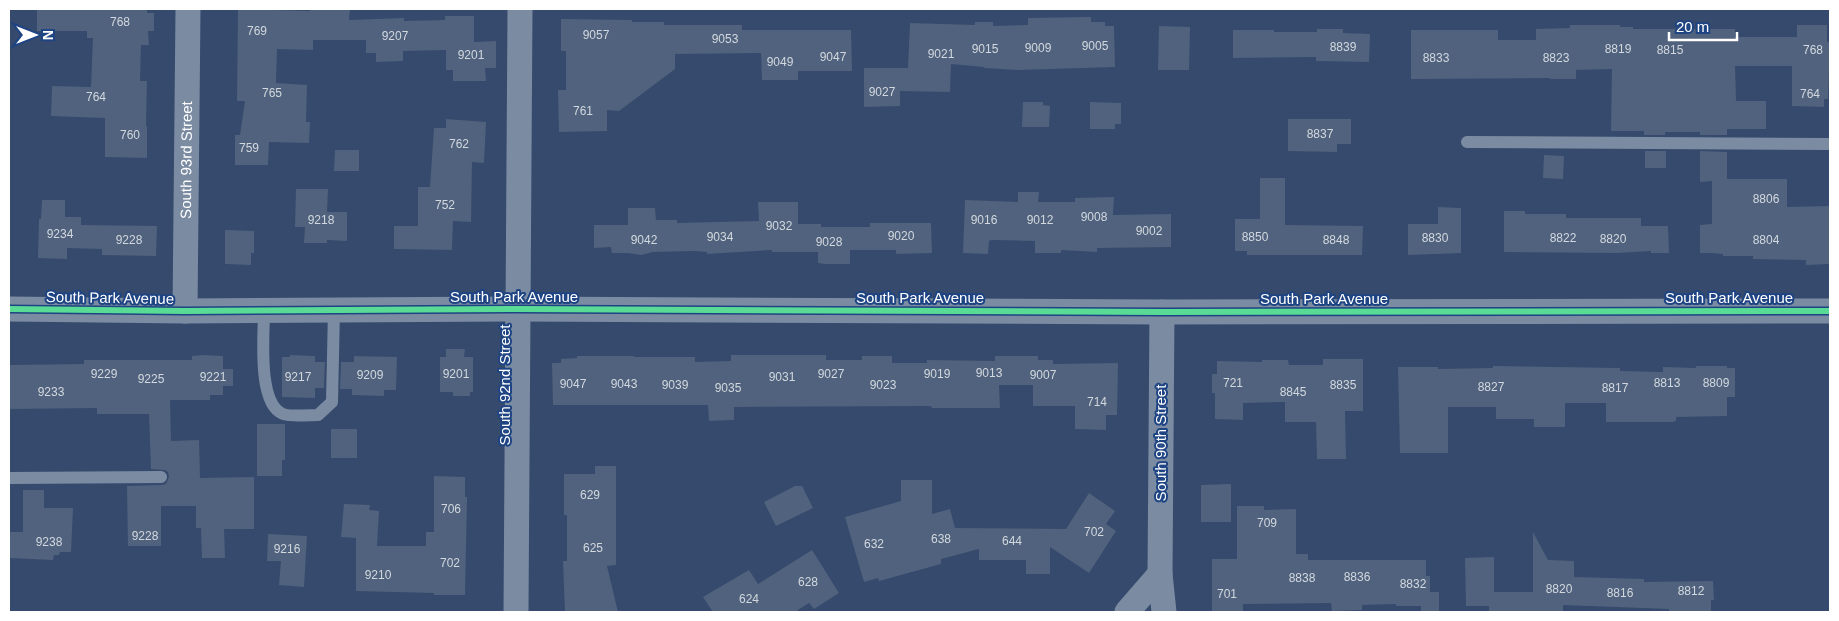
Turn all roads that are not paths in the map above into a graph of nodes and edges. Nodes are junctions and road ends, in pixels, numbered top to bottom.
1 (188, 9) edge
2 (520, 9) edge
3 (1466, 142) dead end
4 (1830, 144) edge
5 (9, 309) edge
6 (334, 310) junction
7 (518, 310) junction
8 (1830, 310) edge
9 (185, 311) junction
10 (264, 311) junction
11 (1162, 312) junction
12 (161, 477) dead end
13 (9, 478) edge
14 (1160, 574) junction
15 (516, 612) edge
16 (1127, 612) edge
17 (1164, 612) edge

1 - 9 street, South 93rd Street
2 - 7 street, South 92nd Street
3 - 4 lane
5 - 9 street, South Park Avenue
6 - 7 street, South Park Avenue
6 - 10 street, South Park Avenue
6 - 10 lane
7 - 11 street, South Park Avenue
7 - 15 street, South 92nd Street
8 - 11 street, South Park Avenue
9 - 10 street, South Park Avenue
11 - 14 street, South 90th Street
12 - 13 lane
14 - 16 street
14 - 17 street, South 90th Street

